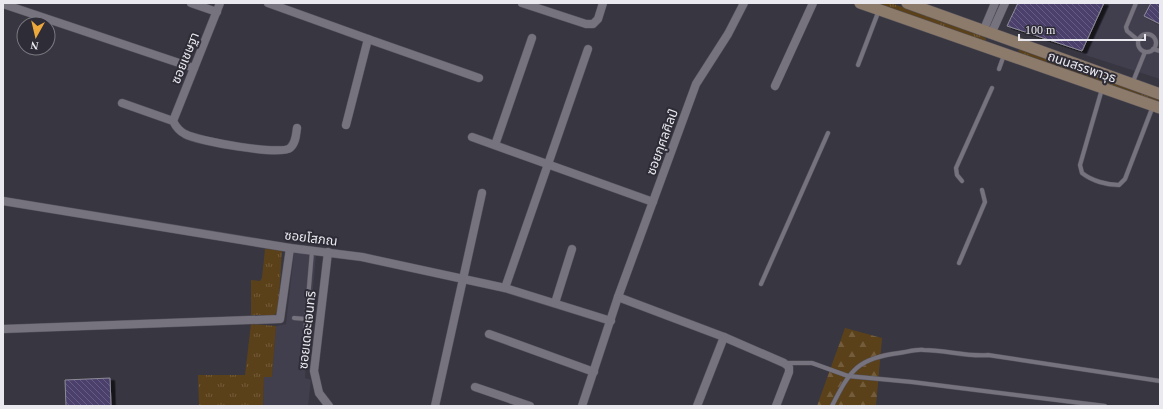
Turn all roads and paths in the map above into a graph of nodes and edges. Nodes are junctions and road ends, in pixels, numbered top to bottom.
1 (191, 3) edge
2 (220, 3) edge
3 (268, 3) edge
4 (522, 3) edge
5 (603, 3) edge
6 (744, 3) edge
7 (813, 3) edge
8 (860, 3) edge
9 (907, 3) edge
10 (995, 3) edge
11 (1005, 3) edge
12 (1136, 3) edge
13 (3, 4) edge
14 (879, 10) junction
15 (217, 12) junction
16 (988, 31) junction
17 (532, 38) dead end
18 (368, 39) junction
19 (1010, 39) junction
20 (1138, 40) junction
21 (1154, 48) junction
22 (588, 49) dead end
23 (1160, 51) edge
24 (1145, 52) junction
25 (1004, 55) junction
26 (858, 65) dead end
27 (194, 68) junction
28 (999, 69) dead end
29 (479, 78) dead end
30 (1132, 84) junction
31 (775, 86) dead end
32 (992, 88) dead end
33 (1102, 89) junction
34 (1160, 94) edge
35 (122, 103) dead end
36 (1157, 107) edge
37 (173, 121) junction
38 (346, 125) dead end
39 (298, 128) dead end
40 (828, 133) dead end
41 (472, 137) dead end
42 (495, 144) junction
43 (547, 163) junction
44 (962, 181) dead end
45 (982, 190) dead end
46 (482, 193) dead end
47 (3, 201) edge
48 (653, 202) junction
49 (290, 248) junction
50 (312, 250) junction
51 (572, 250) dead end
52 (328, 252) junction
53 (959, 263) dead end
54 (463, 277) junction
55 (761, 284) dead end
56 (505, 288) junction
57 (618, 297) junction
58 (555, 303) junction
59 (294, 318) dead end
60 (306, 319) junction
61 (611, 321) junction
62 (3, 329) edge
63 (489, 334) dead end
64 (724, 337) junction
65 (304, 346) dead end
66 (784, 363) junction
67 (594, 372) junction
68 (848, 376) junction
69 (1160, 382) edge
70 (475, 387) dead end
71 (329, 406) edge
72 (435, 406) edge
73 (530, 406) edge
74 (582, 406) edge
75 (698, 406) edge
76 (776, 406) edge
77 (832, 406) edge
78 (1105, 406) edge

1 - 15 street
2 - 15 street, ซอยเชษฐา
3 - 18 street
4 - 5 street
6 - 48 street, ซอยกุศลศิลป์
7 - 31 street
8 - 14 main road, ถนนสรรพาวุธ
9 - 16 main road, ถนนสรรพาวุธ
10 - 16 street
11 - 16 street
12 - 20 lane
13 - 27 street
14 - 25 main road, ถนนสรรพาวุธ
14 - 26 lane
15 - 27 street, ซอยเชษฐา
16 - 19 main road, ถนนสรรพาวุธ
17 - 42 street
18 - 29 street
18 - 38 street
19 - 25 main road
19 - 30 main road, ถนนสรรพาวุธ
20 - 21 lane
20 - 24 lane
21 - 23 lane
21 - 24 lane
22 - 43 street
24 - 30 lane
25 - 28 lane
25 - 33 main road, ถนนสรรพาวุธ
27 - 37 street, ซอยเชษฐา
30 - 34 main road, ถนนสรรพาวุธ
32 - 44 lane
33 - 36 main road, ถนนสรรพาวุธ
33 - 36 lane
35 - 37 street
37 - 39 street
40 - 55 lane
41 - 42 street
42 - 43 street
43 - 48 street
43 - 56 street
45 - 53 lane
46 - 54 street
47 - 49 street, ซอยโสภณ
48 - 57 street, ซอยกุศลศิลป์
49 - 50 street, ซอยโสภณ
49 - 62 street
50 - 52 street, ซอยโสภณ
50 - 60 lane
51 - 58 street
52 - 54 street, ซอยโสภณ
52 - 71 street, ซอยเดอะเจนทริ
54 - 56 street, ซอยโสภณ
54 - 72 street
56 - 58 street, ซอยโสภณ
57 - 61 street, ซอยกุศลศิลป์
57 - 64 street
58 - 61 street, ซอยโสภณ
59 - 60 lane
60 - 65 lane
61 - 67 street, ซอยกุศลศิลป์
63 - 67 street
64 - 66 street
64 - 75 street
66 - 68 lane
66 - 76 street
67 - 74 street, ซอยกุศลศิลป์
68 - 69 lane
68 - 77 lane
68 - 78 lane
70 - 73 street

